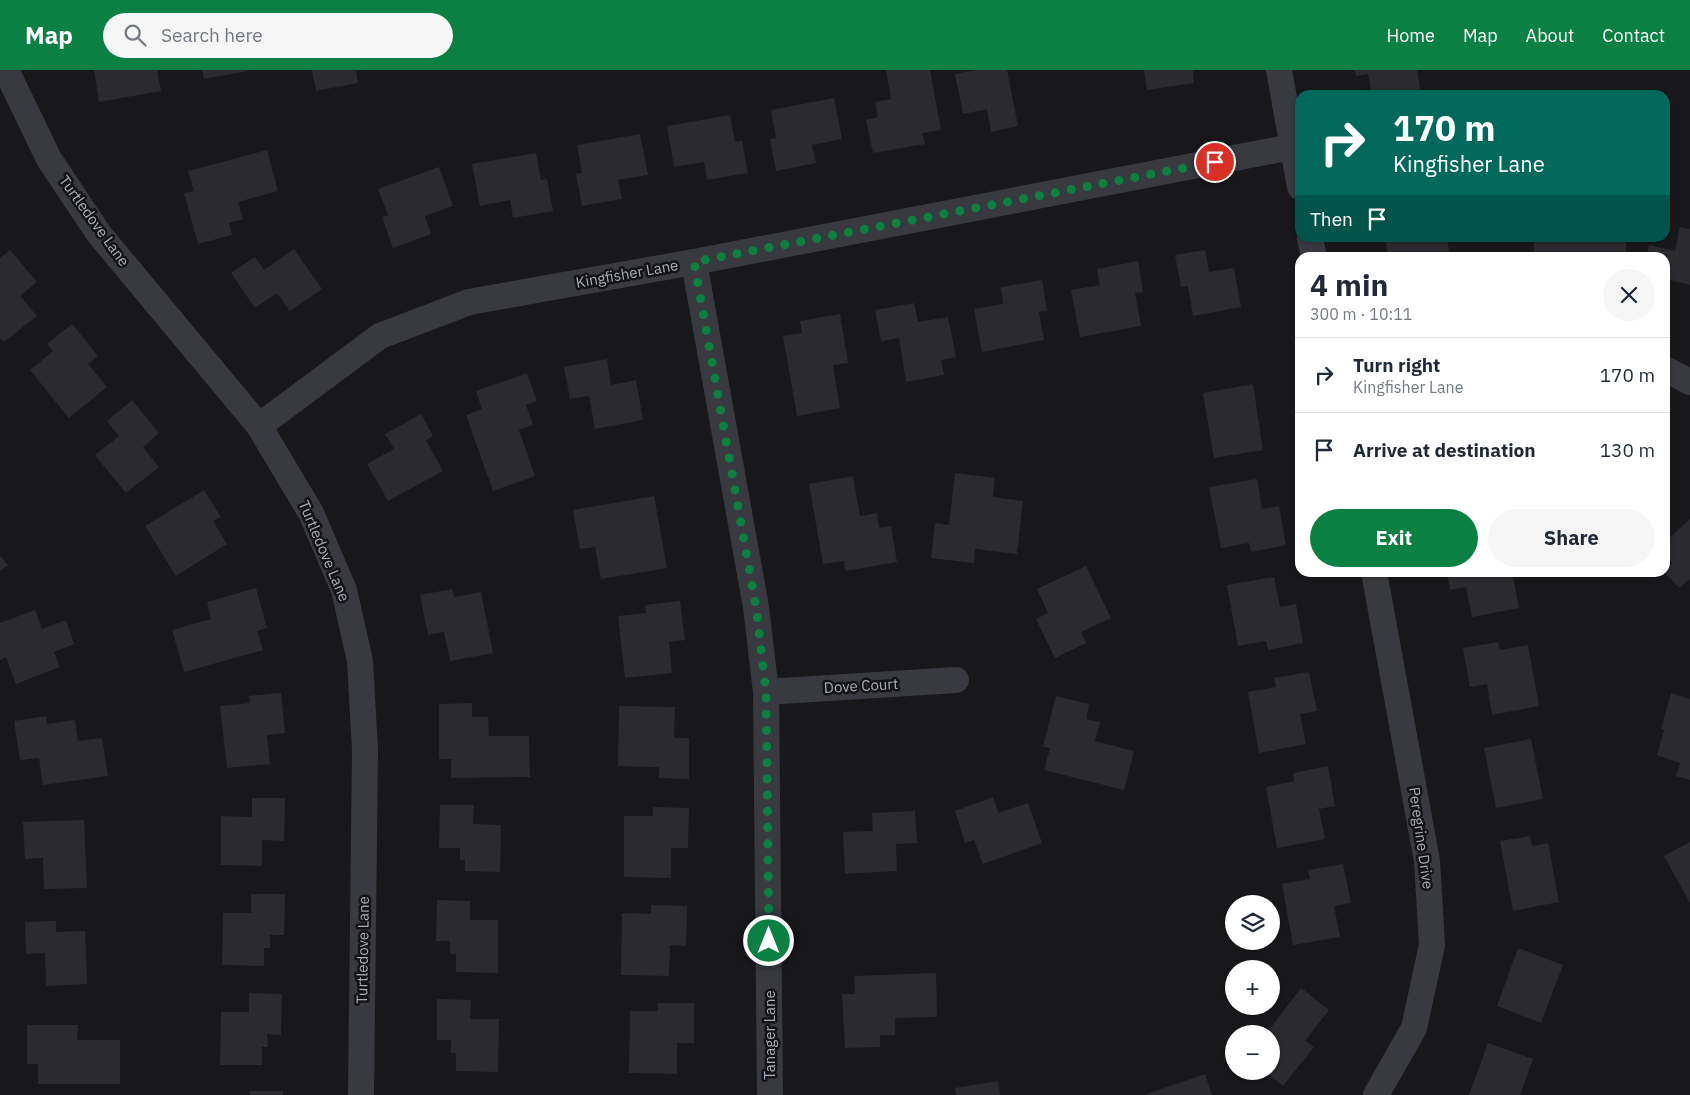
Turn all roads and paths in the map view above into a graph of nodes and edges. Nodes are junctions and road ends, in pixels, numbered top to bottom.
1 (6, 70) edge
2 (1279, 70) edge
3 (1292, 147) junction
4 (1295, 162) edge
5 (694, 262) junction
6 (1670, 372) edge
7 (1690, 382) edge
8 (259, 426) junction
9 (1375, 577) edge
10 (956, 680) dead end
11 (766, 692) junction
12 (361, 1095) edge
13 (770, 1095) edge
14 (1376, 1095) edge

1 - 8 street, Turtledove Lane
2 - 3 street
3 - 4 street
3 - 5 street, Kingfisher Lane
5 - 8 street, Kingfisher Lane
5 - 11 street, Tanager Lane
6 - 7 street
8 - 12 street, Turtledove Lane
9 - 14 street, Peregrine Drive
10 - 11 street, Dove Court
11 - 13 street, Tanager Lane

